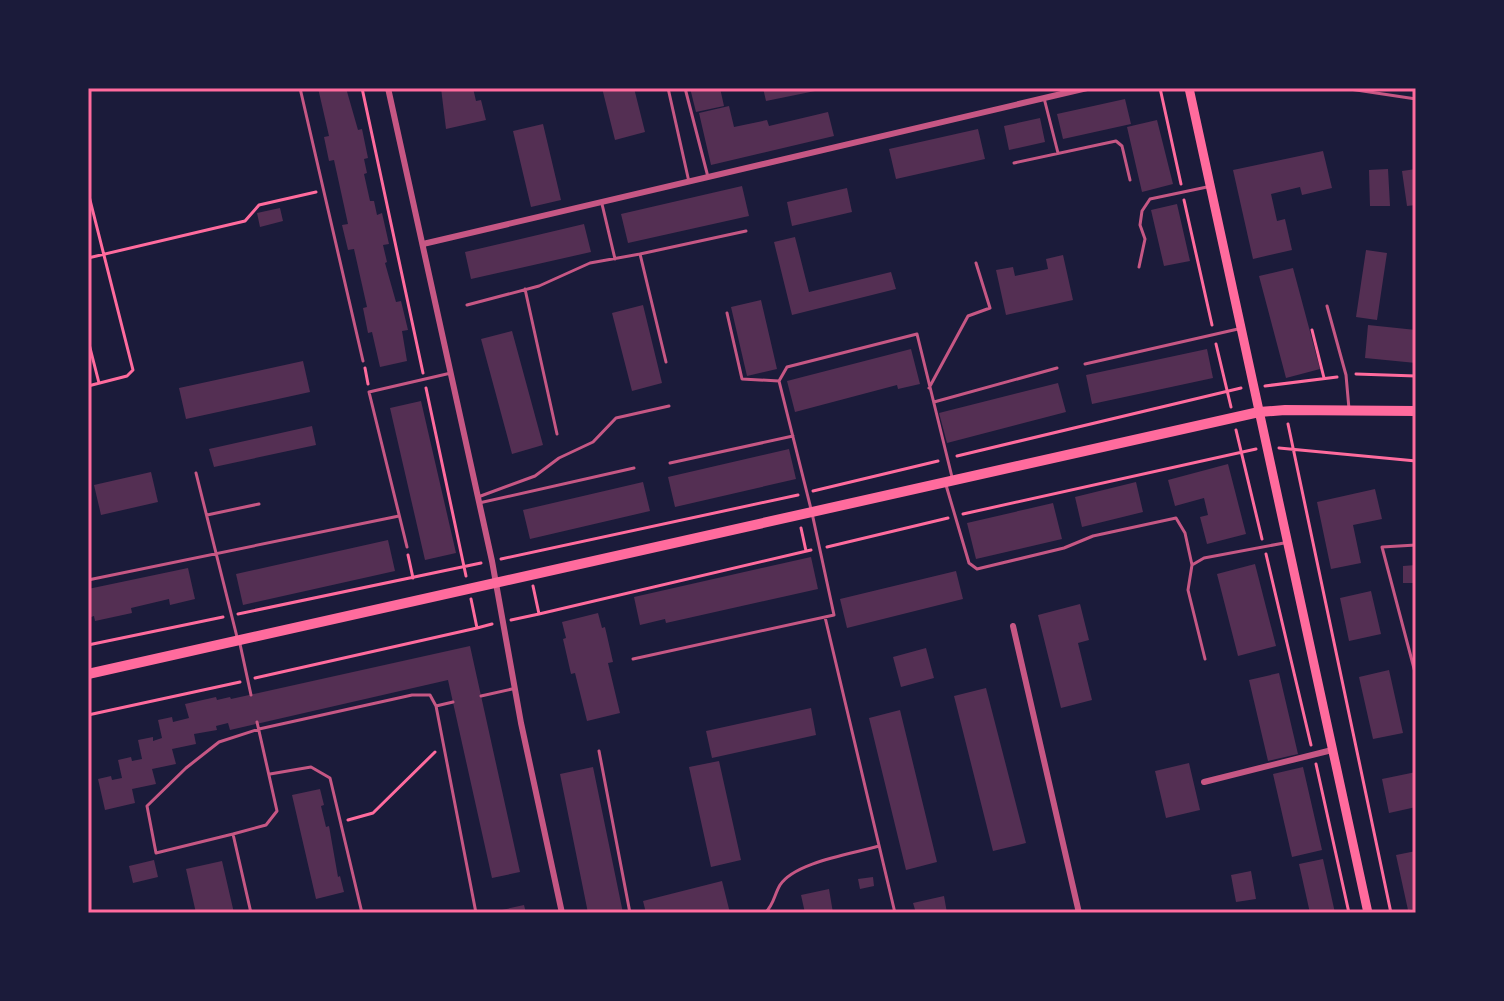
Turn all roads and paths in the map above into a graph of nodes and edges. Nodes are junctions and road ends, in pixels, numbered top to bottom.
1 (300, 88) edge
2 (362, 88) edge
3 (388, 88) edge
4 (668, 88) edge
5 (685, 88) edge
6 (1087, 88) edge
7 (1160, 88) edge
8 (1189, 88) edge
9 (1343, 88) edge
10 (1044, 98) junction
11 (1416, 99) edge
12 (1058, 153) junction
13 (1014, 163) dead end
14 (708, 177) junction
15 (1130, 180) dead end
16 (689, 182) junction
17 (1210, 186) junction
18 (324, 190) junction
19 (88, 192) edge
20 (1183, 192) junction
21 (601, 202) junction
22 (746, 231) dead end
23 (423, 244) junction
24 (104, 254) junction
25 (640, 254) junction
26 (88, 258) edge
27 (615, 259) junction
28 (976, 263) dead end
29 (1139, 267) dead end
30 (525, 289) junction
31 (467, 305) dead end
32 (1327, 306) dead end
33 (727, 313) dead end
34 (1242, 328) junction
35 (1312, 330) dead end
36 (1214, 334) junction
37 (88, 340) edge
38 (363, 361) joint
39 (666, 362) dead end
40 (1085, 364) dead end
41 (1057, 368) dead end
42 (452, 373) junction
43 (1346, 375) junction
44 (1416, 376) edge
45 (1324, 378) junction
46 (424, 379) junction
47 (779, 381) junction
48 (99, 383) junction
49 (88, 386) edge
50 (1255, 387) junction
51 (929, 388) junction
52 (1226, 390) junction
53 (369, 392) junction
54 (932, 402) junction
55 (669, 406) dead end
56 (1349, 409) junction
57 (1285, 410) junction
58 (1416, 411) edge
59 (1259, 412) junction
60 (1234, 419) junction
61 (557, 434) dead end
62 (793, 436) junction
63 (1267, 448) junction
64 (1293, 448) junction
65 (1241, 450) junction
66 (946, 458) junction
67 (1416, 461) edge
68 (670, 463) dead end
69 (634, 468) dead end
70 (196, 473) dead end
71 (949, 482) junction
72 (807, 493) junction
73 (479, 500) junction
74 (259, 504) dead end
75 (812, 513) junction
76 (206, 515) junction
77 (399, 516) junction
78 (955, 516) junction
79 (1288, 542) junction
80 (1416, 545) edge
81 (407, 547) joint
82 (1264, 547) junction
83 (820, 548) junction
84 (215, 554) junction
85 (525, 555) junction
86 (492, 561) junction
87 (1192, 565) junction
88 (464, 567) junction
89 (530, 575) junction
90 (413, 578) junction
91 (88, 580) edge
92 (496, 583) junction
93 (232, 615) junction
94 (825, 617) junction
95 (1013, 626) dead end
96 (477, 628) dead end
97 (239, 640) junction
98 (88, 645) edge
99 (633, 659) dead end
100 (1205, 659) dead end
101 (88, 674) edge
102 (1416, 676) edge
103 (248, 680) junction
104 (514, 688) junction
105 (251, 695) dead end
106 (481, 696) dead end
107 (453, 702) dead end
108 (436, 706) junction
109 (88, 715) edge
110 (257, 722) dead end
111 (259, 729) junction
112 (443, 744) junction
113 (1332, 750) junction
114 (599, 751) dead end
115 (1313, 755) junction
116 (270, 774) junction
117 (1204, 782) dead end
118 (340, 822) junction
119 (233, 834) junction
120 (879, 846) junction
121 (251, 913) edge
122 (362, 913) edge
123 (476, 913) edge
124 (562, 913) edge
125 (630, 913) edge
126 (765, 913) edge
127 (895, 913) edge
128 (1079, 913) edge
129 (1349, 913) edge
130 (1368, 913) edge
131 (1391, 913) edge

1 - 18 lane
2 - 46 path
3 - 23 street
4 - 16 lane
5 - 14 lane
6 - 10 street
7 - 20 path
8 - 17 main road
9 - 11 lane
10 - 12 lane
10 - 14 street
12 - 13 lane
12 - 15 lane
14 - 16 street
16 - 21 street
17 - 20 lane
17 - 34 main road
18 - 24 path
18 - 38 lane
19 - 24 path
20 - 29 lane
20 - 36 path
21 - 23 street
21 - 27 lane
22 - 25 lane
23 - 42 street
24 - 26 path
24 - 48 path
25 - 27 lane
25 - 39 lane
27 - 30 lane
28 - 51 lane
30 - 31 lane
30 - 61 lane
32 - 43 lane
33 - 47 lane
34 - 36 lane
34 - 50 main road
35 - 45 path
36 - 40 lane
36 - 52 path
37 - 48 path
38 - 53 path
41 - 54 lane
42 - 46 lane
42 - 73 street
43 - 44 path
43 - 45 path
43 - 56 lane
45 - 50 path
46 - 53 lane
46 - 88 path
47 - 51 lane
47 - 62 lane
48 - 49 path
50 - 52 path
50 - 59 main road
51 - 54 lane
52 - 60 path
52 - 66 path
53 - 77 lane
54 - 66 lane
55 - 73 lane
56 - 57 main road
56 - 58 main road
57 - 59 main road
57 - 64 path
59 - 60 main road
59 - 63 main road
60 - 65 path
60 - 71 main road
62 - 68 lane
62 - 72 lane
63 - 64 path
63 - 65 path
63 - 79 main road
64 - 67 path
64 - 131 path
65 - 78 path
65 - 82 path
66 - 71 lane
66 - 72 path
69 - 73 lane
70 - 76 lane
71 - 75 main road
71 - 78 lane
72 - 75 lane
72 - 85 path
73 - 86 street
74 - 76 lane
75 - 83 lane
75 - 89 main road
76 - 84 lane
77 - 81 lane
77 - 84 lane
78 - 83 path
78 - 87 lane
79 - 82 lane
79 - 113 main road
80 - 102 lane
81 - 90 path
82 - 87 lane
82 - 115 path
83 - 89 path
83 - 94 lane
84 - 91 lane
84 - 93 lane
85 - 86 path
85 - 89 path
86 - 88 path
86 - 92 street
87 - 100 lane
88 - 90 path
89 - 92 main road
90 - 93 path
92 - 97 main road
92 - 104 street
93 - 97 lane
93 - 98 path
94 - 99 lane
94 - 120 lane
95 - 128 street
96 - 103 path
97 - 101 main road
97 - 103 lane
103 - 105 lane
103 - 109 path
104 - 106 lane
104 - 124 street
107 - 108 lane
108 - 111 lane
108 - 112 lane
110 - 111 lane
111 - 116 lane
111 - 119 lane
112 - 118 path
112 - 123 lane
113 - 115 street
113 - 130 main road
114 - 125 lane
115 - 117 street
115 - 129 path
116 - 118 lane
116 - 119 lane
118 - 122 lane
119 - 121 lane
120 - 126 lane
120 - 127 lane

